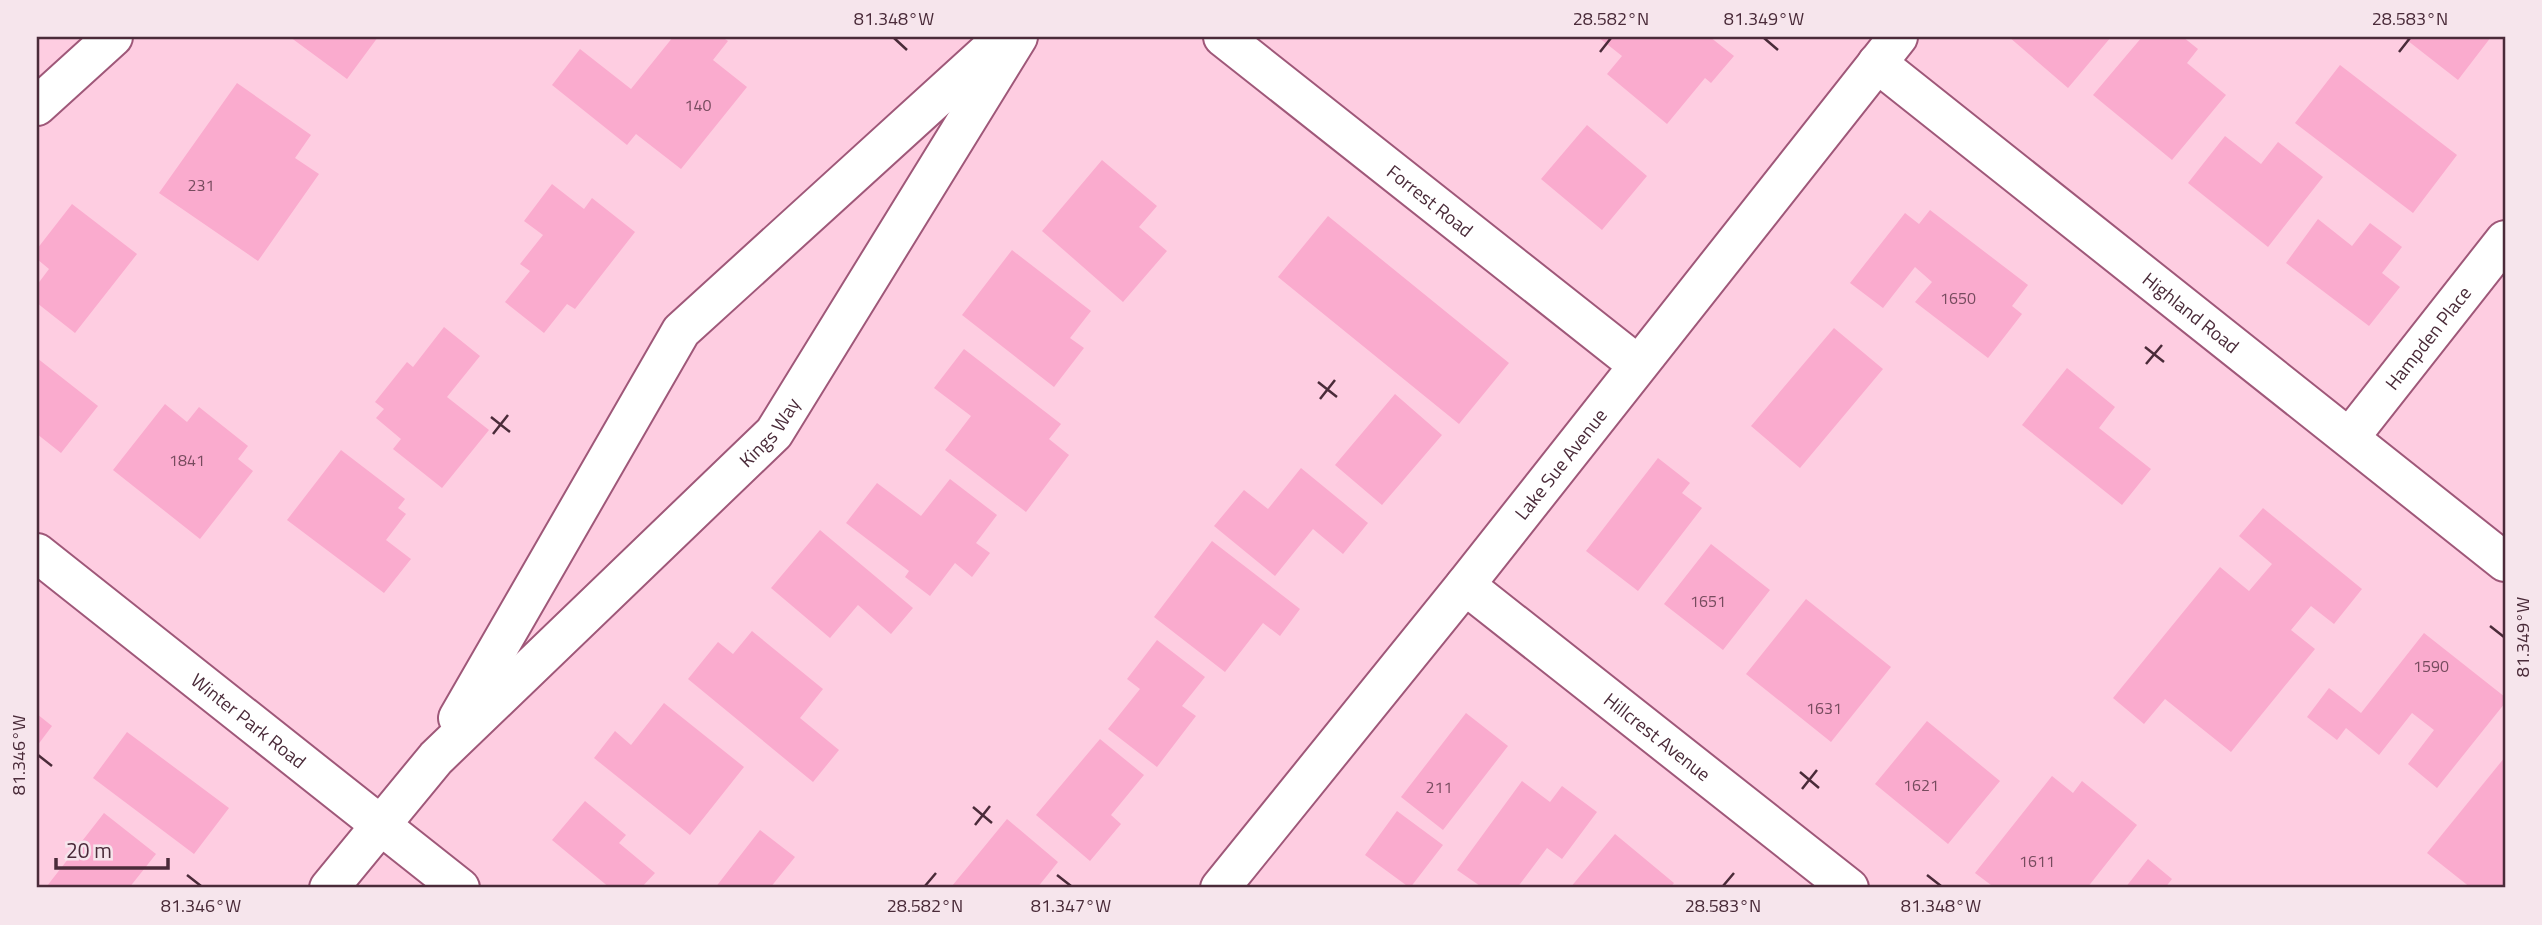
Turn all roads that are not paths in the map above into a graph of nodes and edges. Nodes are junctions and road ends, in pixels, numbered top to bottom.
1 (113, 37) edge
2 (1003, 37) edge
3 (1018, 37) edge
4 (1223, 37) edge
5 (1888, 50) edge
6 (37, 106) edge
7 (2505, 240) edge
8 (1638, 365) junction
9 (2350, 437) junction
10 (37, 554) edge
11 (2505, 562) edge
12 (1465, 585) junction
13 (436, 758) junction
14 (380, 826) junction
15 (329, 888) edge
16 (460, 888) edge
17 (1220, 888) edge
18 (1849, 888) edge

1 - 6 street
2 - 13 street, Kings Way
3 - 13 street, Kings Way
4 - 8 street, Forrest Road
5 - 8 street, Lake Sue Avenue
5 - 9 street, Highland Road
7 - 9 street, Hampden Place
8 - 12 street, Lake Sue Avenue
9 - 11 street, Highland Road
10 - 14 street, Winter Park Road
12 - 17 street, Lake Sue Avenue
12 - 18 street, Hillcrest Avenue
13 - 14 street, Kings Way
14 - 15 street, Kings Way
14 - 16 street, Winter Park Road

